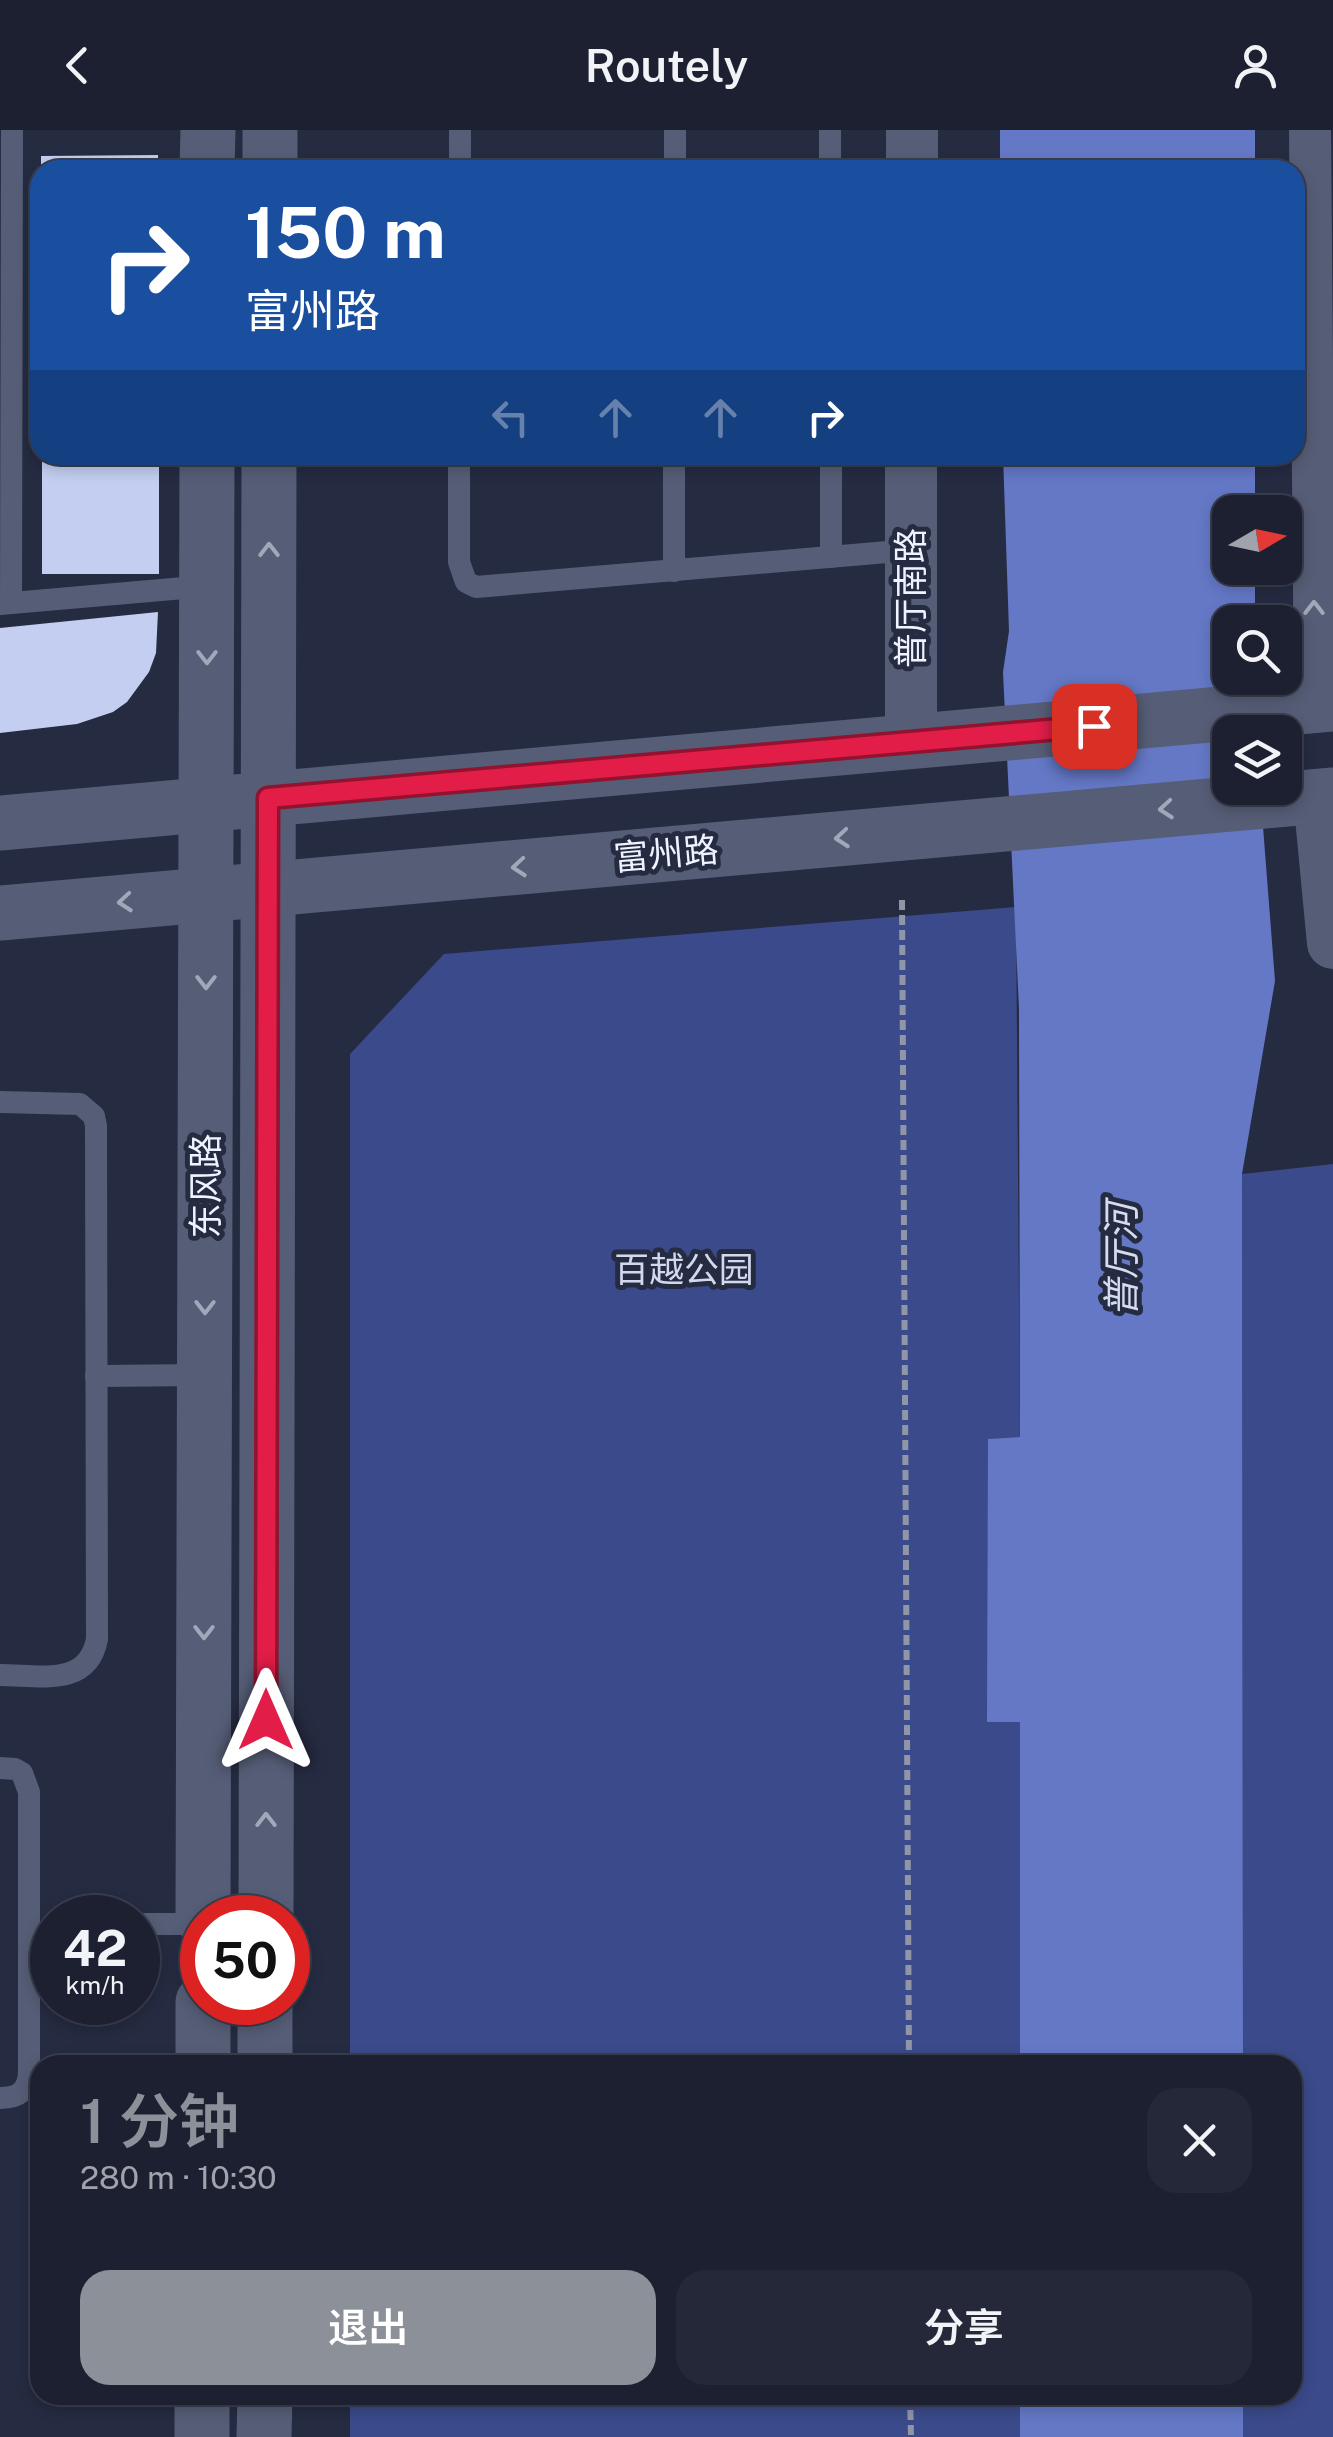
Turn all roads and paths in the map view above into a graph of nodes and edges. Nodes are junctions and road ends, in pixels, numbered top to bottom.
1 (12, 130) edge
2 (208, 130) edge
3 (270, 130) edge
4 (460, 130) edge
5 (675, 130) edge
6 (830, 130) edge
7 (912, 130) edge
8 (1310, 130) edge
9 (208, 160) edge
10 (270, 160) edge
11 (460, 160) edge
12 (675, 160) edge
13 (830, 160) edge
14 (912, 160) edge
15 (207, 465) edge
16 (269, 465) edge
17 (459, 465) edge
18 (674, 465) edge
19 (831, 465) edge
20 (911, 465) edge
21 (1323, 487) edge
22 (911, 550) junction
23 (831, 557) junction
24 (674, 571) junction
25 (206, 586) junction
26 (6, 603) edge
27 (1324, 705) edge
28 (911, 742) junction
29 (1326, 795) edge
30 (268, 798) junction
31 (206, 804) junction
32 (0, 822) edge
33 (268, 889) junction
34 (206, 895) junction
35 (902, 900) dead end
36 (0, 913) edge
37 (1333, 943) edge
38 (0, 1102) edge
39 (205, 1375) junction
40 (96, 1376) junction
41 (0, 1676) edge
42 (0, 1768) edge
43 (38, 1895) edge
44 (203, 1895) edge
45 (266, 1895) edge
46 (33, 2025) edge
47 (203, 2025) edge
48 (266, 2025) edge
49 (31, 2055) edge
50 (203, 2055) edge
51 (265, 2055) edge
52 (909, 2055) edge
53 (30, 2069) edge
54 (0, 2098) edge
55 (202, 2405) edge
56 (264, 2405) edge
57 (910, 2405) edge
58 (202, 2437) edge
59 (264, 2437) edge
60 (911, 2437) edge

1 - 26 lane
2 - 9 main road
3 - 10 main road
4 - 11 lane
5 - 12 lane
6 - 13 lane
7 - 14 street
8 - 21 street
15 - 25 main road, 东风路
30 -> 16 main road, 东风路
17 - 24 lane
18 - 24 lane
19 - 23 lane
20 - 22 street, 普厅南路
27 -> 21 street
22 - 23 lane
22 - 28 street, 普厅南路
23 - 24 lane
25 - 26 lane
25 -> 31 main road, 东风路
27 - 28 main road
28 - 30 main road
29 -> 33 main road, 富州路
29 - 37 street
30 - 31 main road
30 - 33 main road, 东风路
31 - 32 main road
31 - 34 main road, 东风路
33 - 34 main road, 富州路
45 -> 33 main road, 东风路
34 -> 36 main road, 富州路
34 -> 39 main road, 东风路
35 - 52 path
38 - 40 lane
39 - 40 lane
39 -> 44 main road, 东风路
40 - 41 lane
42 - 43 lane
46 - 49 lane
47 - 50 main road
48 - 51 main road
53 - 54 lane
55 - 58 main road
56 - 59 main road
57 - 60 path

